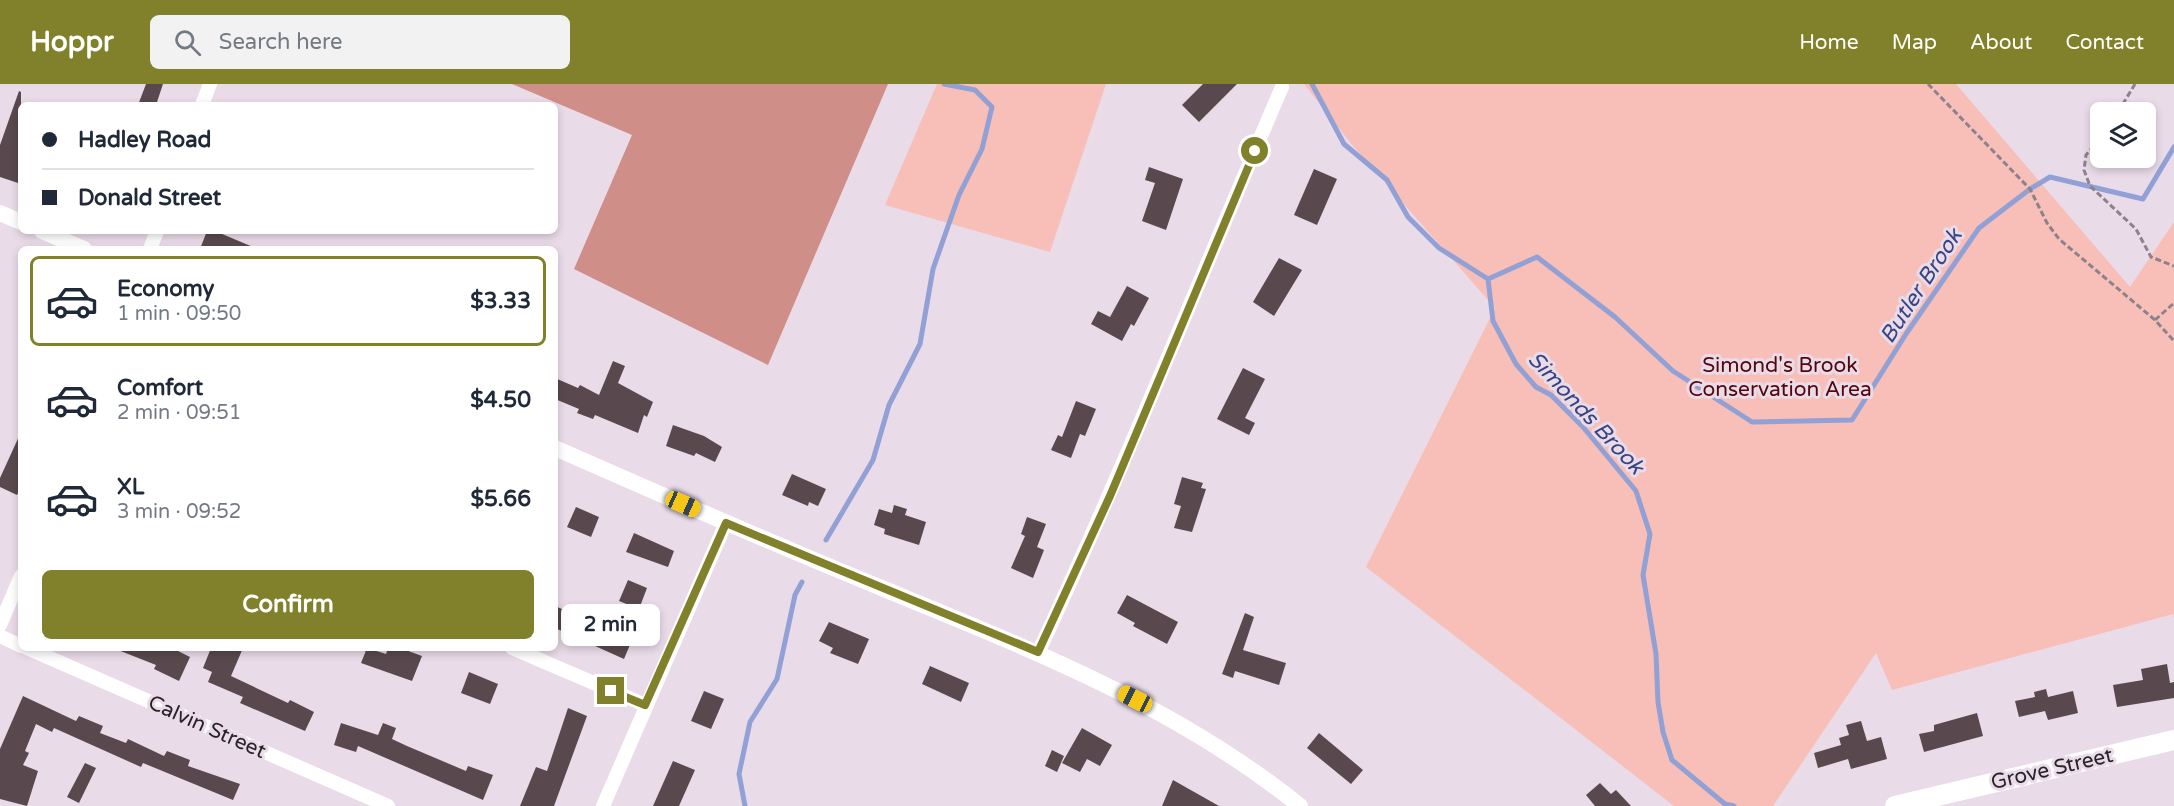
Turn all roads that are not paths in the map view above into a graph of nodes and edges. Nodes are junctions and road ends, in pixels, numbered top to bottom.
1 (210, 84) edge
2 (1282, 87) dead end
3 (203, 102) edge
4 (0, 213) edge
5 (18, 221) edge
6 (49, 234) edge
7 (77, 246) edge
8 (558, 449) edge
9 (726, 523) junction
10 (18, 583) edge
11 (0, 625) edge
12 (0, 636) edge
13 (18, 645) edge
14 (34, 651) edge
15 (519, 651) edge
16 (1038, 652) junction
17 (645, 705) junction
18 (2174, 740) edge
19 (388, 806) edge
20 (603, 806) edge
21 (1300, 806) edge
22 (1895, 806) edge

1 - 3 street
2 - 16 street
4 - 5 street
6 - 7 street
8 - 9 street
9 - 16 street
9 - 17 street
10 - 11 street
12 - 13 street
14 - 19 street, Calvin Street
15 - 17 street
16 - 21 street
17 - 20 street
18 - 22 main road, Grove Street

